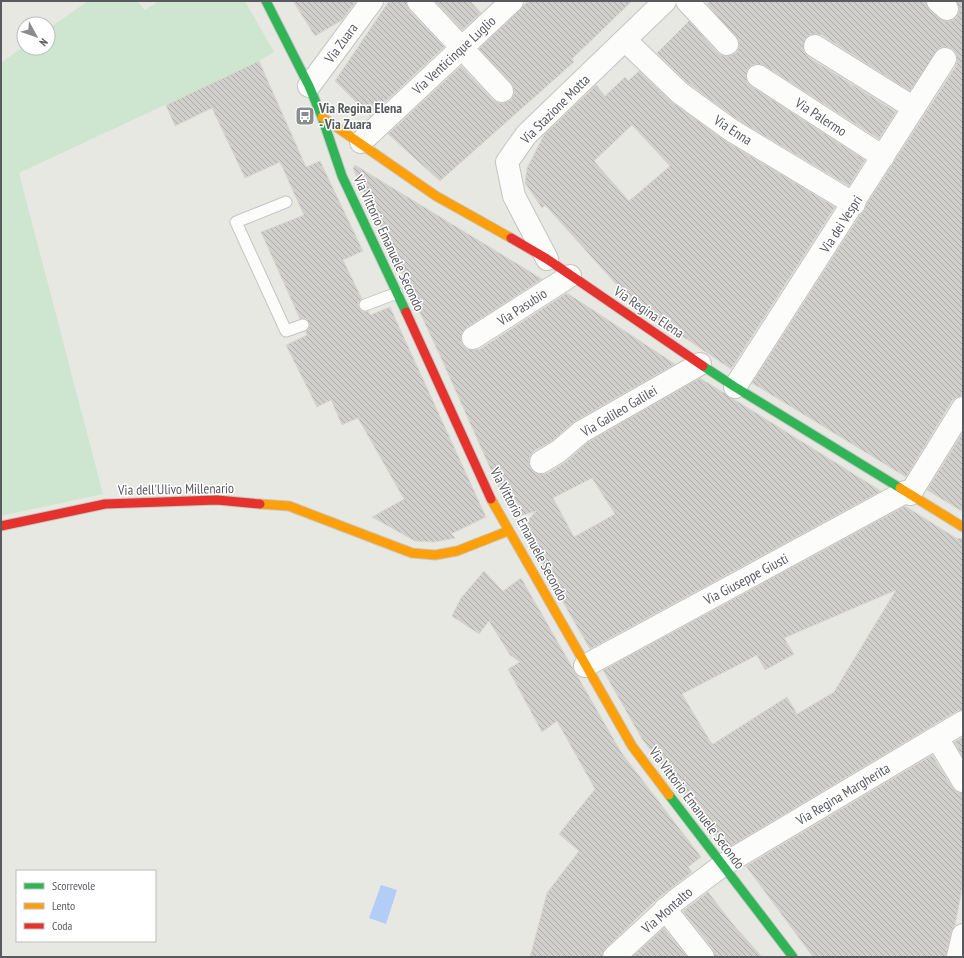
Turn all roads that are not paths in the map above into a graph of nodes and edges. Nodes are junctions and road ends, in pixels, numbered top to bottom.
1 (266, 1) edge
2 (372, 1) edge
3 (418, 1) edge
4 (512, 1) edge
5 (665, 1) edge
6 (687, 1) edge
7 (625, 40) junction
8 (727, 44) dead end
9 (815, 46) dead end
10 (462, 48) junction
11 (945, 59) dead end
12 (758, 76) dead end
13 (309, 86) junction
14 (502, 91) dead end
15 (914, 108) junction
16 (322, 117) junction
17 (361, 142) junction
18 (883, 157) junction
19 (286, 202) dead end
20 (854, 204) junction
21 (547, 259) junction
22 (570, 276) junction
23 (397, 294) junction
24 (365, 305) dead end
25 (303, 325) dead end
26 (473, 338) dead end
27 (700, 364) junction
28 (735, 388) junction
29 (963, 408) edge
30 (541, 462) dead end
31 (908, 493) junction
32 (1, 526) edge
33 (963, 527) edge
34 (508, 531) junction
35 (585, 666) junction
36 (963, 722) edge
37 (937, 738) junction
38 (963, 781) edge
39 (722, 865) junction
40 (665, 909) junction
41 (963, 934) edge
42 (614, 957) edge
43 (703, 957) edge
44 (793, 957) edge
45 (958, 957) edge

1 - 13 street, Via Vittorio Emanuele Secondo
2 - 13 street, Via Zuara
3 - 10 street
4 - 10 street, Via Venticinque Luglio
5 - 7 street, Via Stazione Motta
6 - 8 street
7 - 20 street, Via Enna
7 - 21 street, Via Stazione Motta
9 - 15 street
10 - 14 street
10 - 17 street, Via Venticinque Luglio
11 - 15 street, Via dei Vespri
12 - 18 street, Via Palermo
13 - 16 street, Via Vittorio Emanuele Secondo
15 - 18 street, Via dei Vespri
16 - 17 street, Via Regina Elena
16 - 23 street, Via Vittorio Emanuele Secondo
17 - 21 street, Via Regina Elena
18 - 20 street, Via dei Vespri
19 - 25 lane
20 - 28 street, Via dei Vespri
21 - 22 street, Via Regina Elena
22 - 26 street, Via Pasubio
22 - 27 street, Via Regina Elena
23 - 24 lane
23 - 34 street, Via Vittorio Emanuele Secondo
27 - 28 street, Via Regina Elena
27 - 30 street, Via Galileo Galilei
28 - 31 street, Via Regina Elena
29 - 31 street
31 - 33 street, Via Regina Elena
31 - 35 street, Via Giuseppe Giusti
32 - 34 street, Via dell'Ulivo Millenario
34 - 35 street, Via Vittorio Emanuele Secondo
35 - 39 street, Via Vittorio Emanuele Secondo
36 - 37 street, Via Regina Margherita
37 - 38 street
37 - 39 street, Via Regina Margherita
39 - 40 street, Via Montalto
39 - 44 street, Via Vittorio Emanuele Secondo
40 - 42 street, Via Montalto
40 - 43 street
41 - 45 street

